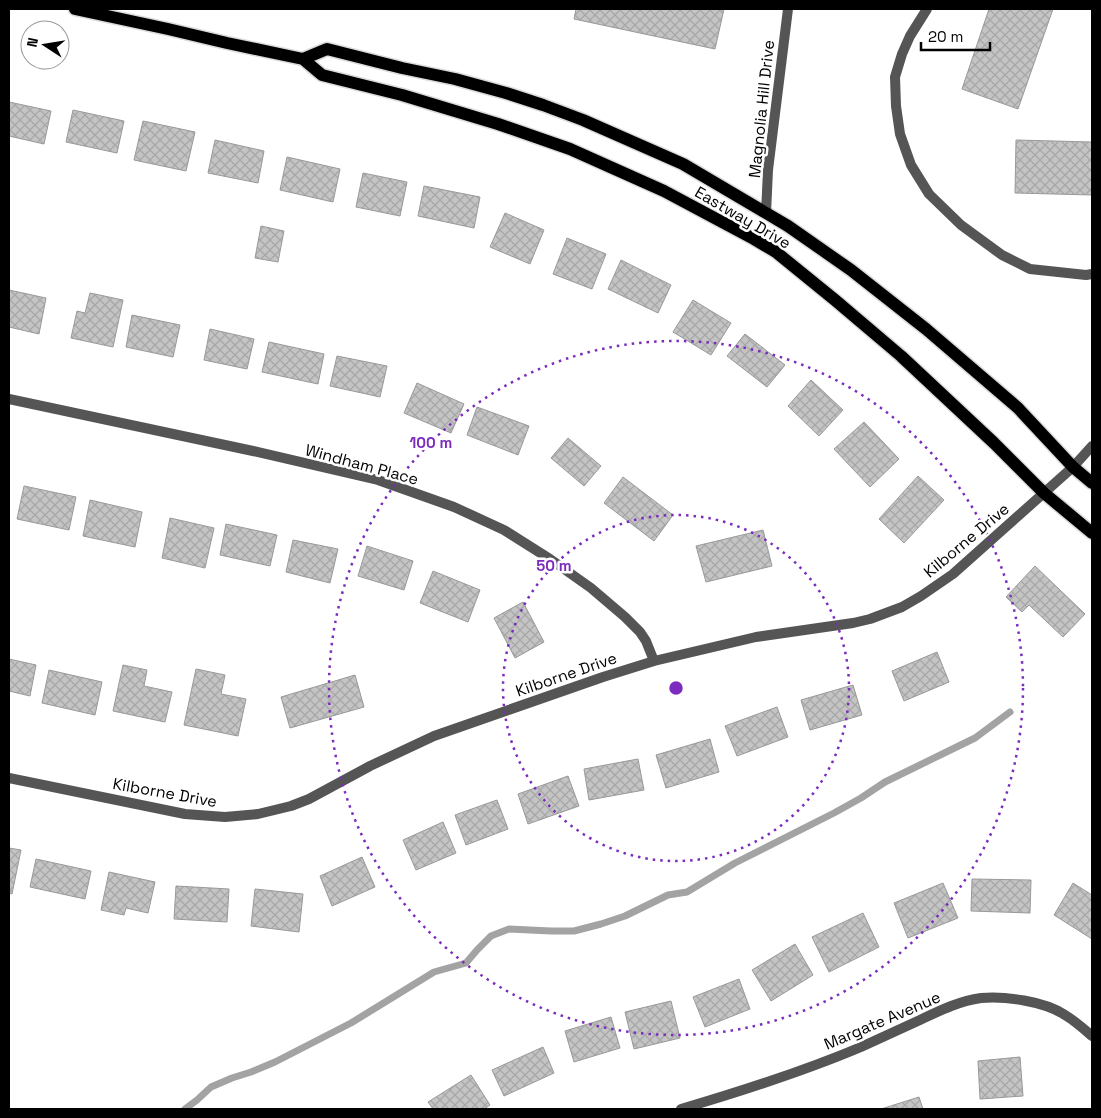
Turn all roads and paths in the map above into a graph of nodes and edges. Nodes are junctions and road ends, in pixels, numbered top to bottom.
1 (75, 9) edge
2 (788, 9) edge
3 (927, 9) edge
4 (303, 59) junction
5 (766, 213) junction
6 (1092, 274) edge
7 (9, 399) edge
8 (1092, 446) edge
9 (1073, 467) junction
10 (1092, 483) edge
11 (1044, 493) junction
12 (1092, 533) edge
13 (654, 661) junction
14 (9, 778) edge
15 (1092, 1036) edge
16 (681, 1109) edge

1 - 4 main road, Eastway Drive
2 - 5 street, Magnolia Hill Drive
3 - 6 street
4 - 5 main road, Eastway Drive
4 - 11 main road, Eastway Drive
5 - 9 main road, Eastway Drive
7 - 13 street, Windham Place
8 - 9 street, Kilborne Drive
9 - 10 main road, Eastway Drive
9 - 11 street, Kilborne Drive
11 - 12 main road, Eastway Drive
11 - 13 street, Kilborne Drive
13 - 14 street, Kilborne Drive
15 - 16 street, Margate Avenue

